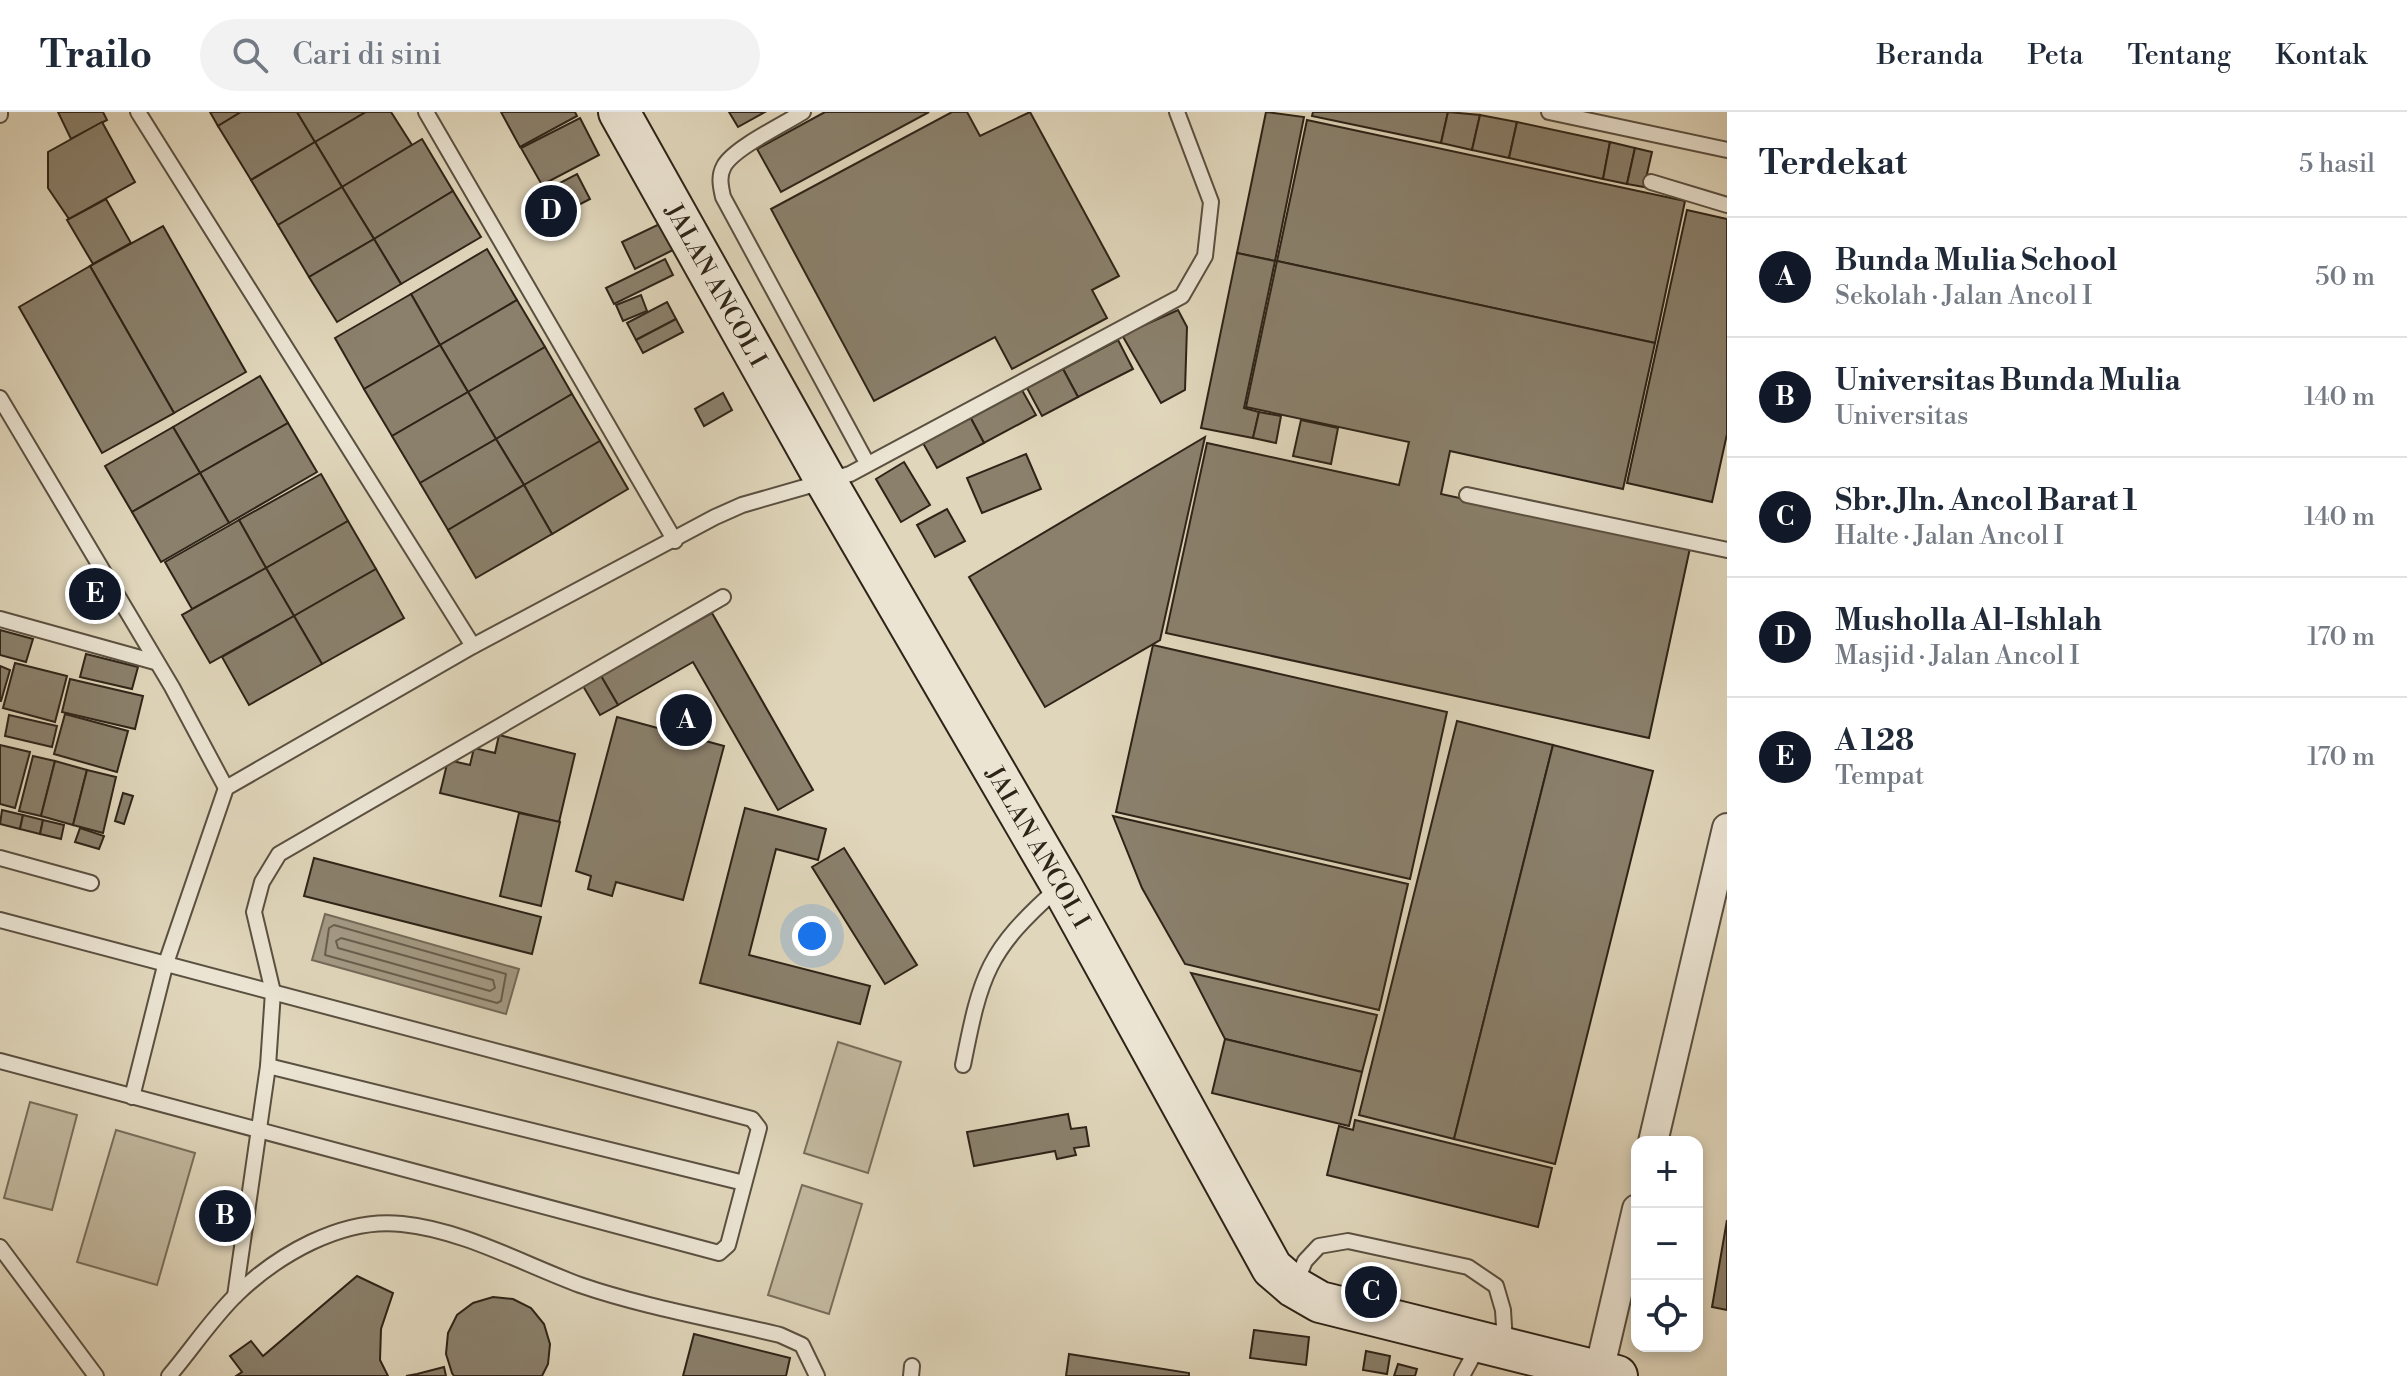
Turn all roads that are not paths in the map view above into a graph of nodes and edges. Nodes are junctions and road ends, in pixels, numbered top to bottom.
1 (138, 112) edge
2 (426, 112) edge
3 (619, 112) edge
4 (803, 112) edge
5 (1177, 112) edge
6 (1549, 112) edge
7 (1727, 150) edge
8 (1651, 182) dead end
9 (1727, 205) edge
10 (0, 398) edge
11 (867, 463) junction
12 (827, 483) junction
13 (1467, 495) dead end
14 (675, 541) junction
15 (1727, 550) edge
16 (723, 597) dead end
17 (0, 619) edge
18 (473, 646) junction
19 (155, 662) junction
20 (226, 788) junction
21 (1727, 828) edge
22 (0, 858) edge
23 (91, 883) dead end
24 (1061, 885) junction
25 (0, 920) edge
26 (165, 966) junction
27 (273, 992) junction
28 (0, 1061) edge
29 (963, 1065) dead end
30 (268, 1066) junction
31 (132, 1097) junction
32 (257, 1132) junction
33 (1654, 1136) edge
34 (744, 1183) junction
35 (1631, 1239) edge
36 (0, 1247) edge
37 (1294, 1287) junction
38 (235, 1296) junction
39 (1493, 1344) junction
40 (1604, 1374) edge
41 (96, 1376) edge
42 (169, 1376) edge
43 (817, 1376) edge
44 (1462, 1376) edge

1 - 18 lane
2 - 14 lane
3 - 12 street, JALAN ANCOL I
4 - 11 lane
5 - 11 lane
6 - 7 lane
8 - 9 lane
10 - 19 lane
11 - 12 lane
12 - 14 lane
12 - 24 street, JALAN ANCOL I
13 - 15 lane
14 - 18 lane
16 - 27 lane
17 - 19 lane
18 - 20 lane
19 - 20 lane
20 - 26 lane
21 - 33 street
22 - 23 lane
24 - 29 lane
24 - 37 street, JALAN ANCOL I
25 - 26 lane
26 - 27 lane
26 - 31 lane
27 - 30 lane
27 - 34 lane
28 - 31 lane
30 - 32 lane
30 - 34 lane
31 - 32 lane
32 - 34 lane
32 - 38 lane
35 - 40 street
36 - 41 lane
37 - 39 street, JALAN ANCOL I
37 - 39 lane
38 - 42 lane
38 - 43 lane
39 - 40 street, JALAN ANCOL I
39 - 44 lane

